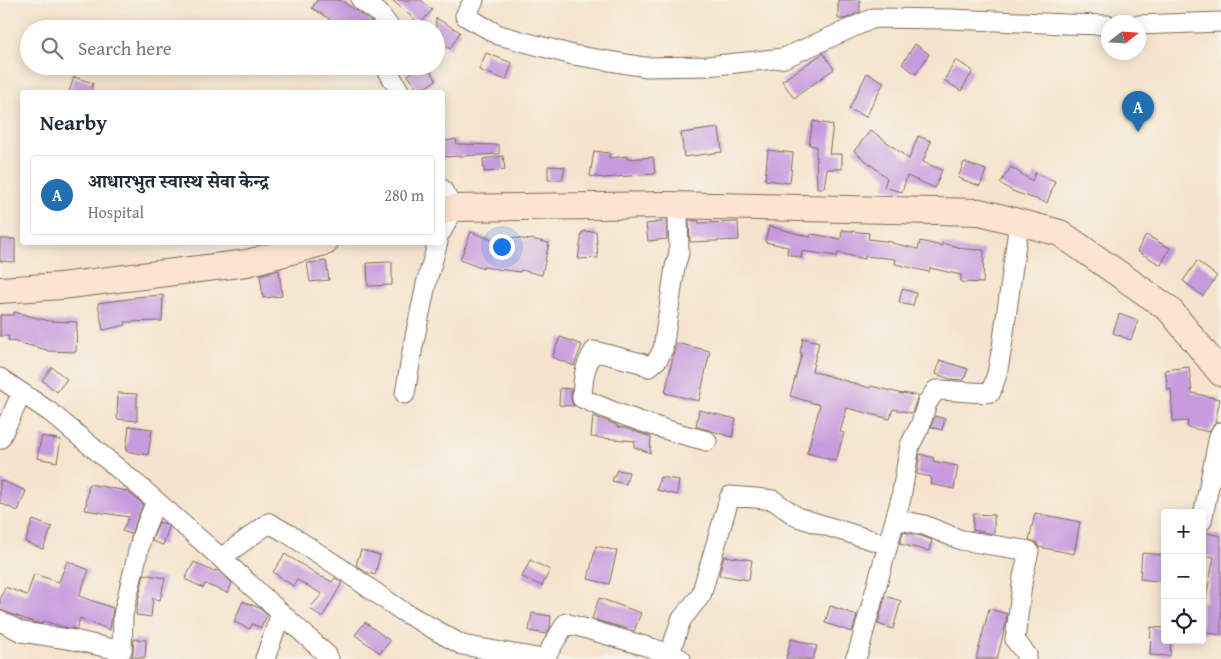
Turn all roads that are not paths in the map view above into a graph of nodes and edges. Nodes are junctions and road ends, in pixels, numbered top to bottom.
1 (362, 0) edge
2 (474, 0) edge
3 (384, 20) edge
4 (1221, 22) edge
5 (1101, 25) edge
6 (1146, 25) edge
7 (390, 75) edge
8 (399, 90) edge
9 (678, 205) junction
10 (445, 209) edge
11 (1018, 222) junction
12 (314, 245) edge
13 (437, 245) edge
14 (0, 290) edge
15 (1221, 373) edge
16 (0, 378) edge
17 (22, 393) junction
18 (405, 394) dead end
19 (1221, 432) edge
20 (0, 439) edge
21 (707, 442) dead end
22 (156, 501) junction
23 (1204, 509) edge
24 (895, 518) junction
25 (888, 545) junction
26 (221, 558) junction
27 (281, 613) junction
28 (0, 621) edge
29 (673, 657) edge
30 (266, 659) edge
31 (329, 659) edge
32 (544, 659) edge
33 (855, 659) edge
34 (1026, 659) edge

1 - 3 street
2 - 5 street
4 - 6 street
7 - 8 street
9 - 10 street
9 - 11 street
9 - 21 street
11 - 15 street
11 - 24 street
12 - 14 street
13 - 18 street
16 - 17 street
17 - 20 street
17 - 22 street
19 - 23 street
22 - 26 street
22 - 28 street
24 - 25 street
24 - 34 street
25 - 29 street
25 - 33 street
26 - 27 street
26 - 32 street
27 - 30 street
27 - 31 street
29 - 32 street

